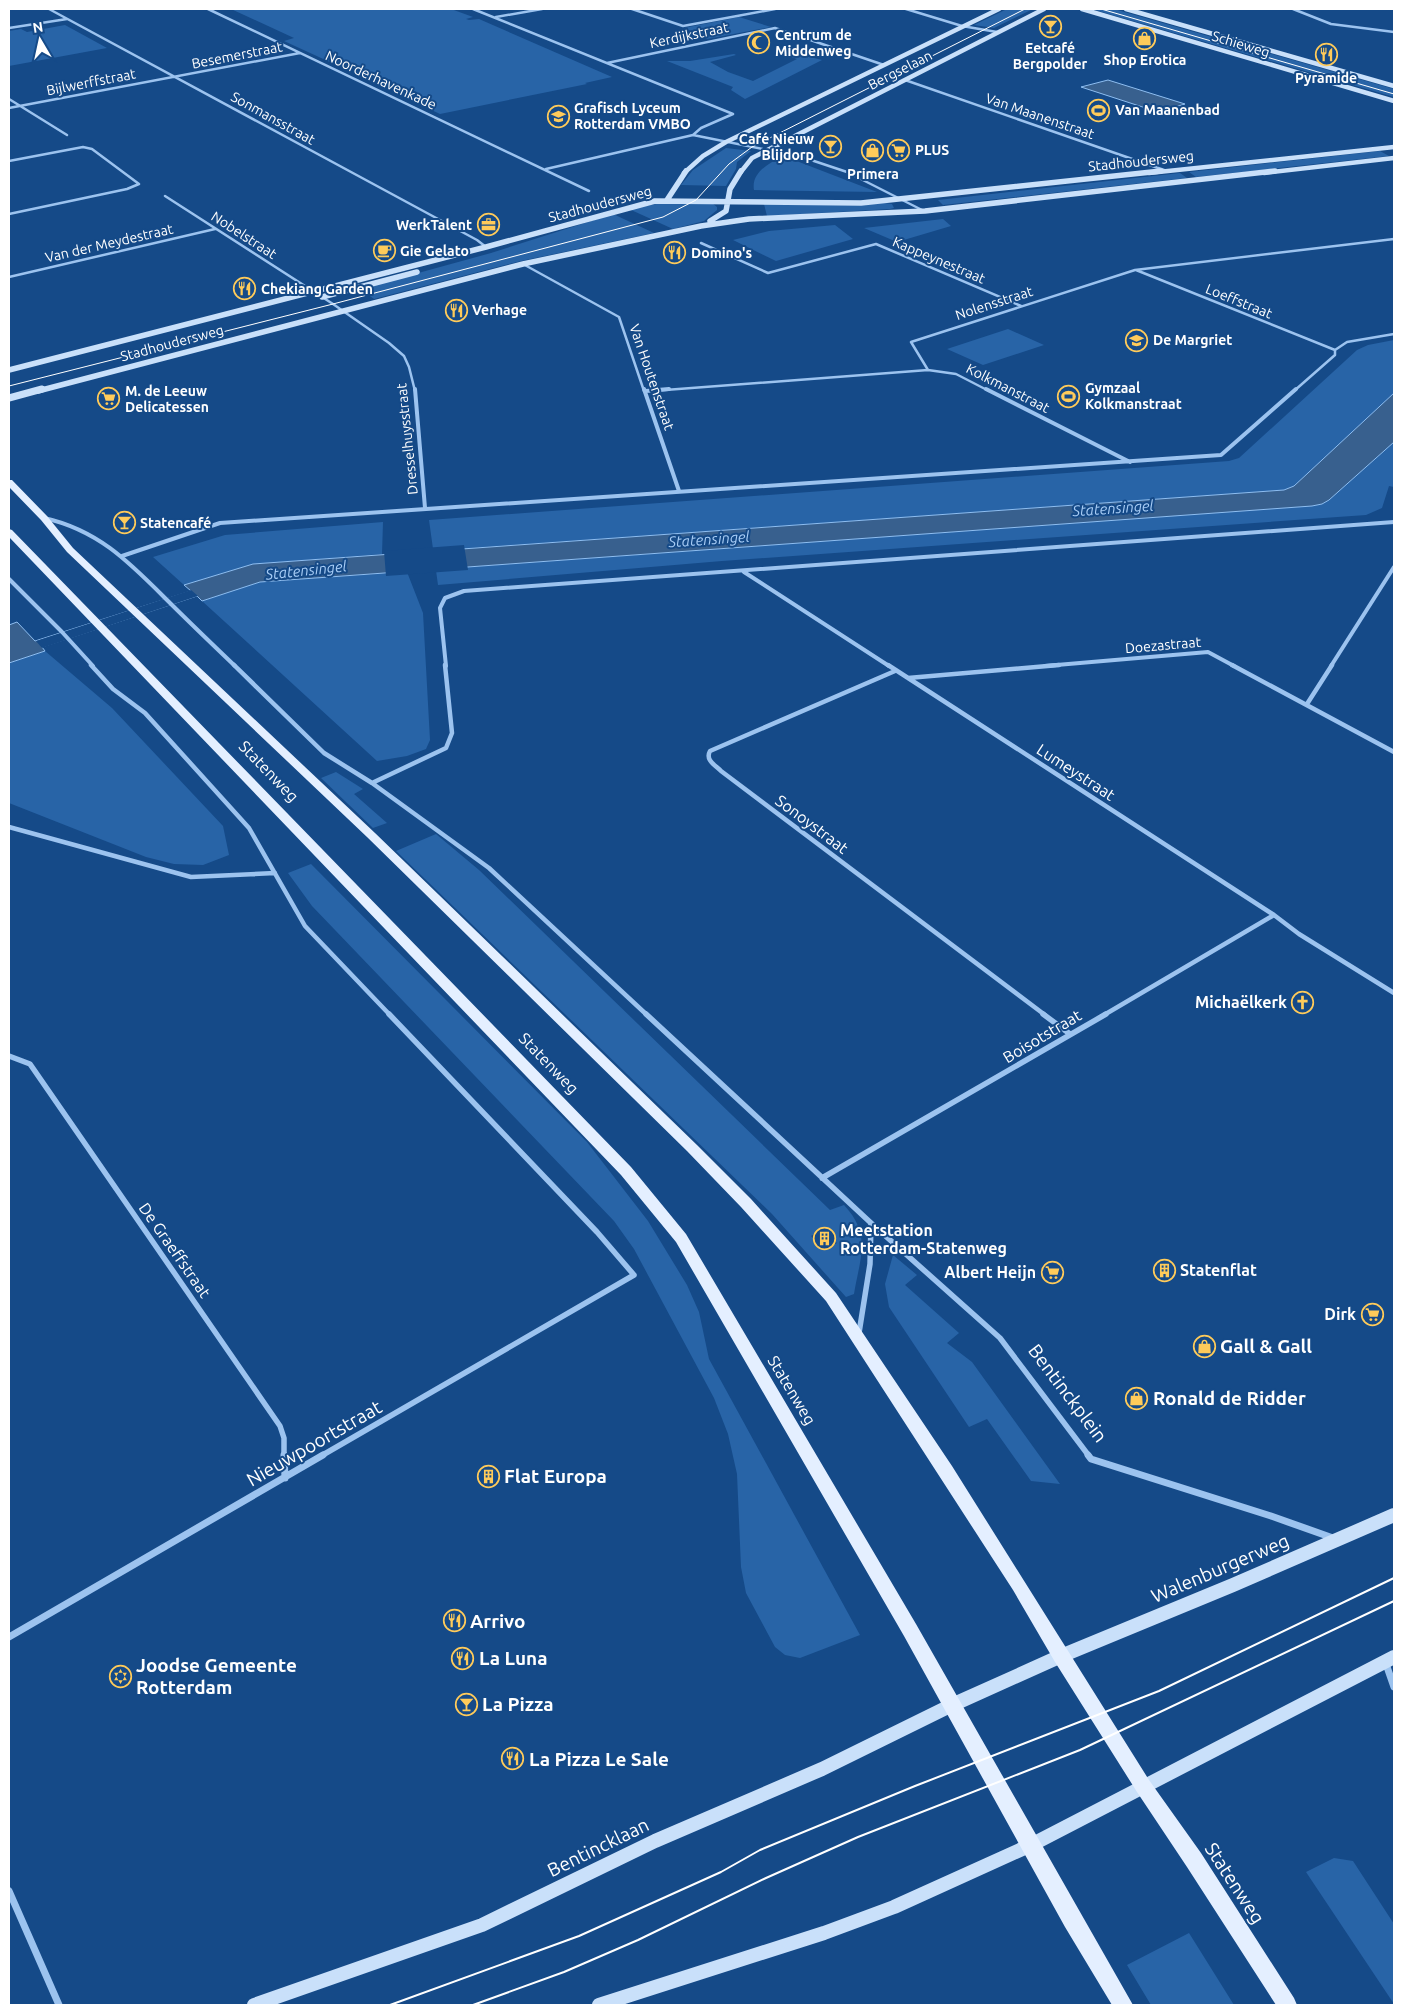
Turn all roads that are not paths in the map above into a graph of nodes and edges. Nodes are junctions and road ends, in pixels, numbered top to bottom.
1 (49, 9) edge
2 (208, 9) edge
3 (473, 9) edge
4 (542, 9) edge
5 (632, 9) edge
6 (776, 9) edge
7 (906, 9) edge
8 (999, 9) edge
9 (1044, 9) edge
10 (1082, 9) edge
11 (1126, 9) edge
12 (1293, 9) edge
13 (495, 18) junction
14 (66, 19) junction
15 (962, 26) junction
16 (9, 28) edge
17 (998, 32) junction
18 (1394, 32) edge
19 (300, 53) junction
20 (607, 63) junction
21 (884, 65) junction
22 (177, 76) junction
23 (905, 80) junction
24 (1394, 86) edge
25 (9, 99) edge
26 (1394, 101) edge
27 (20, 106) junction
28 (9, 108) edge
29 (67, 135) dead end
30 (693, 135) junction
31 (726, 142) junction
32 (1394, 147) edge
33 (1384, 148) junction
34 (765, 150) junction
35 (1394, 153) edge
36 (1394, 158) edge
37 (9, 161) edge
38 (546, 169) junction
39 (1167, 171) junction
40 (589, 191) dead end
41 (165, 196) dead end
42 (901, 199) junction
43 (667, 200) junction
44 (725, 201) junction
45 (925, 211) junction
46 (9, 214) edge
47 (700, 226) junction
48 (215, 229) junction
49 (1394, 239) edge
50 (701, 243) dead end
51 (486, 247) junction
52 (523, 264) junction
53 (1135, 270) junction
54 (9, 277) edge
55 (312, 292) junction
56 (322, 297) junction
57 (1022, 306) junction
58 (342, 311) junction
59 (1394, 334) edge
60 (1336, 350) junction
61 (9, 370) edge
62 (928, 370) junction
63 (646, 391) junction
64 (9, 398) edge
65 (1130, 462) junction
66 (9, 482) edge
67 (679, 491) junction
68 (425, 508) junction
69 (44, 518) junction
70 (1394, 522) edge
71 (9, 532) edge
72 (122, 556) junction
73 (1394, 567) edge
74 (744, 572) junction
75 (9, 579) edge
76 (15, 586) junction
77 (9, 588) edge
78 (895, 671) junction
79 (907, 678) junction
80 (1307, 704) junction
81 (1394, 752) edge
82 (372, 783) junction
83 (9, 827) edge
84 (275, 874) junction
85 (1274, 914) junction
86 (1394, 993) edge
87 (1070, 1034) junction
88 (9, 1056) edge
89 (822, 1178) junction
90 (870, 1223) junction
91 (858, 1336) junction
92 (285, 1478) junction
93 (1394, 1515) edge
94 (1336, 1539) junction
95 (9, 1637) edge
96 (1061, 1656) junction
97 (1390, 1659) edge
98 (1394, 1687) edge
99 (952, 1705) junction
100 (1143, 1786) junction
101 (1031, 1845) junction
102 (9, 1891) edge
103 (59, 2005) edge
104 (254, 2005) edge
105 (599, 2005) edge
106 (1123, 2005) edge
107 (1287, 2005) edge

1 - 14 street, Sonmansstraat
2 - 19 street, Noorderhavenkade
3 - 13 street
4 - 13 street
5 - 6 street
7 - 15 street
8 - 15 main road, Bergselaan
9 - 17 main road, Bergselaan
10 - 26 main road, Schieweg
11 - 24 main road, Schieweg
12 - 18 street
13 - 20 street
14 - 16 street
14 - 22 street, Sonmansstraat
15 - 17 street
15 - 21 main road, Bergselaan
17 - 23 main road, Bergselaan
19 - 22 street, Besemerstraat
19 - 38 street, Noorderhavenkade
20 - 21 street, Kerdijkstraat
20 - 30 street
21 - 31 main road, Bergselaan
22 - 27 street, Bijlwerffstraat
22 - 51 street, Sonmansstraat
23 - 34 main road, Bergselaan
23 - 39 street, Van Maanenstraat
25 - 27 street
27 - 28 street, Bijlwerffstraat
27 - 29 street
30 - 31 street
30 - 38 street
31 - 34 street
31 - 43 main road, Bergselaan
32 - 33 main road, Stadhoudersweg
33 - 35 main road
33 - 39 main road, Stadhoudersweg
34 - 42 street
34 - 44 main road, Bergselaan
36 - 45 main road, Stadhoudersweg
37 - 46 street
38 - 40 street, Noorderhavenkade
39 - 42 main road, Stadhoudersweg
41 - 48 street, Nobelstraat
42 - 44 main road, Stadhoudersweg
42 - 45 street
43 - 44 main road, Stadhoudersweg
43 - 51 main road, Stadhoudersweg
44 - 47 main road, Bergselaan
45 - 47 main road, Stadhoudersweg
47 - 52 main road, Stadhoudersweg
48 - 54 street, Van der Meydestraat
48 - 55 street, Nobelstraat
49 - 53 street, Nolensstraat
50 - 57 street, Kappeynestraat
51 - 55 main road, Stadhoudersweg
51 - 56 main road
52 - 58 main road, Stadhoudersweg
52 - 63 street, Van Houtenstraat
53 - 57 street, Nolensstraat
53 - 60 street, Loeffstraat
55 - 56 street
55 - 61 main road, Stadhoudersweg
56 - 58 street
57 - 62 street, Nolensstraat
58 - 64 main road, Stadhoudersweg
58 - 68 street, Dresselhuysstraat
59 - 60 street
60 - 65 street
62 - 63 street
62 - 65 street, Kolkmanstraat
63 - 67 street, Van Houtenstraat
65 - 67 street
66 - 69 main road, Statenweg
67 - 68 street
68 - 72 street
69 - 72 street, Statenweg
69 - 91 main road, Statenweg
70 - 74 street
71 - 99 main road, Statenweg
72 - 82 street, Statenweg
73 - 80 street
74 - 78 street, Lumeystraat
74 - 82 street
75 - 76 street
76 - 77 street
76 - 84 street
78 - 79 street, Lumeystraat
78 - 87 street, Sonoystraat
79 - 80 street, Doezastraat
79 - 85 street, Lumeystraat
80 - 81 street, Doezastraat
82 - 89 street, Statenweg
83 - 84 street
84 - 92 street, Nieuwpoortstraat
85 - 86 street, Lumeystraat
85 - 87 street, Boisotstraat
87 - 89 street, Boisotstraat
88 - 92 street, De Graeffstraat
89 - 90 street, Bentinckplein
90 - 91 street
90 - 94 street, Bentinckplein
91 - 96 main road, Statenweg
92 - 95 street, Nieuwpoortstraat
93 - 94 main road, Walenburgerweg
94 - 96 main road, Walenburgerweg
96 - 99 main road
96 - 100 main road
97 - 98 street
97 - 100 main road
99 - 101 main road
99 - 104 main road, Bentincklaan
100 - 101 main road
100 - 107 main road, Statenweg
101 - 105 main road
101 - 106 main road
102 - 103 street

